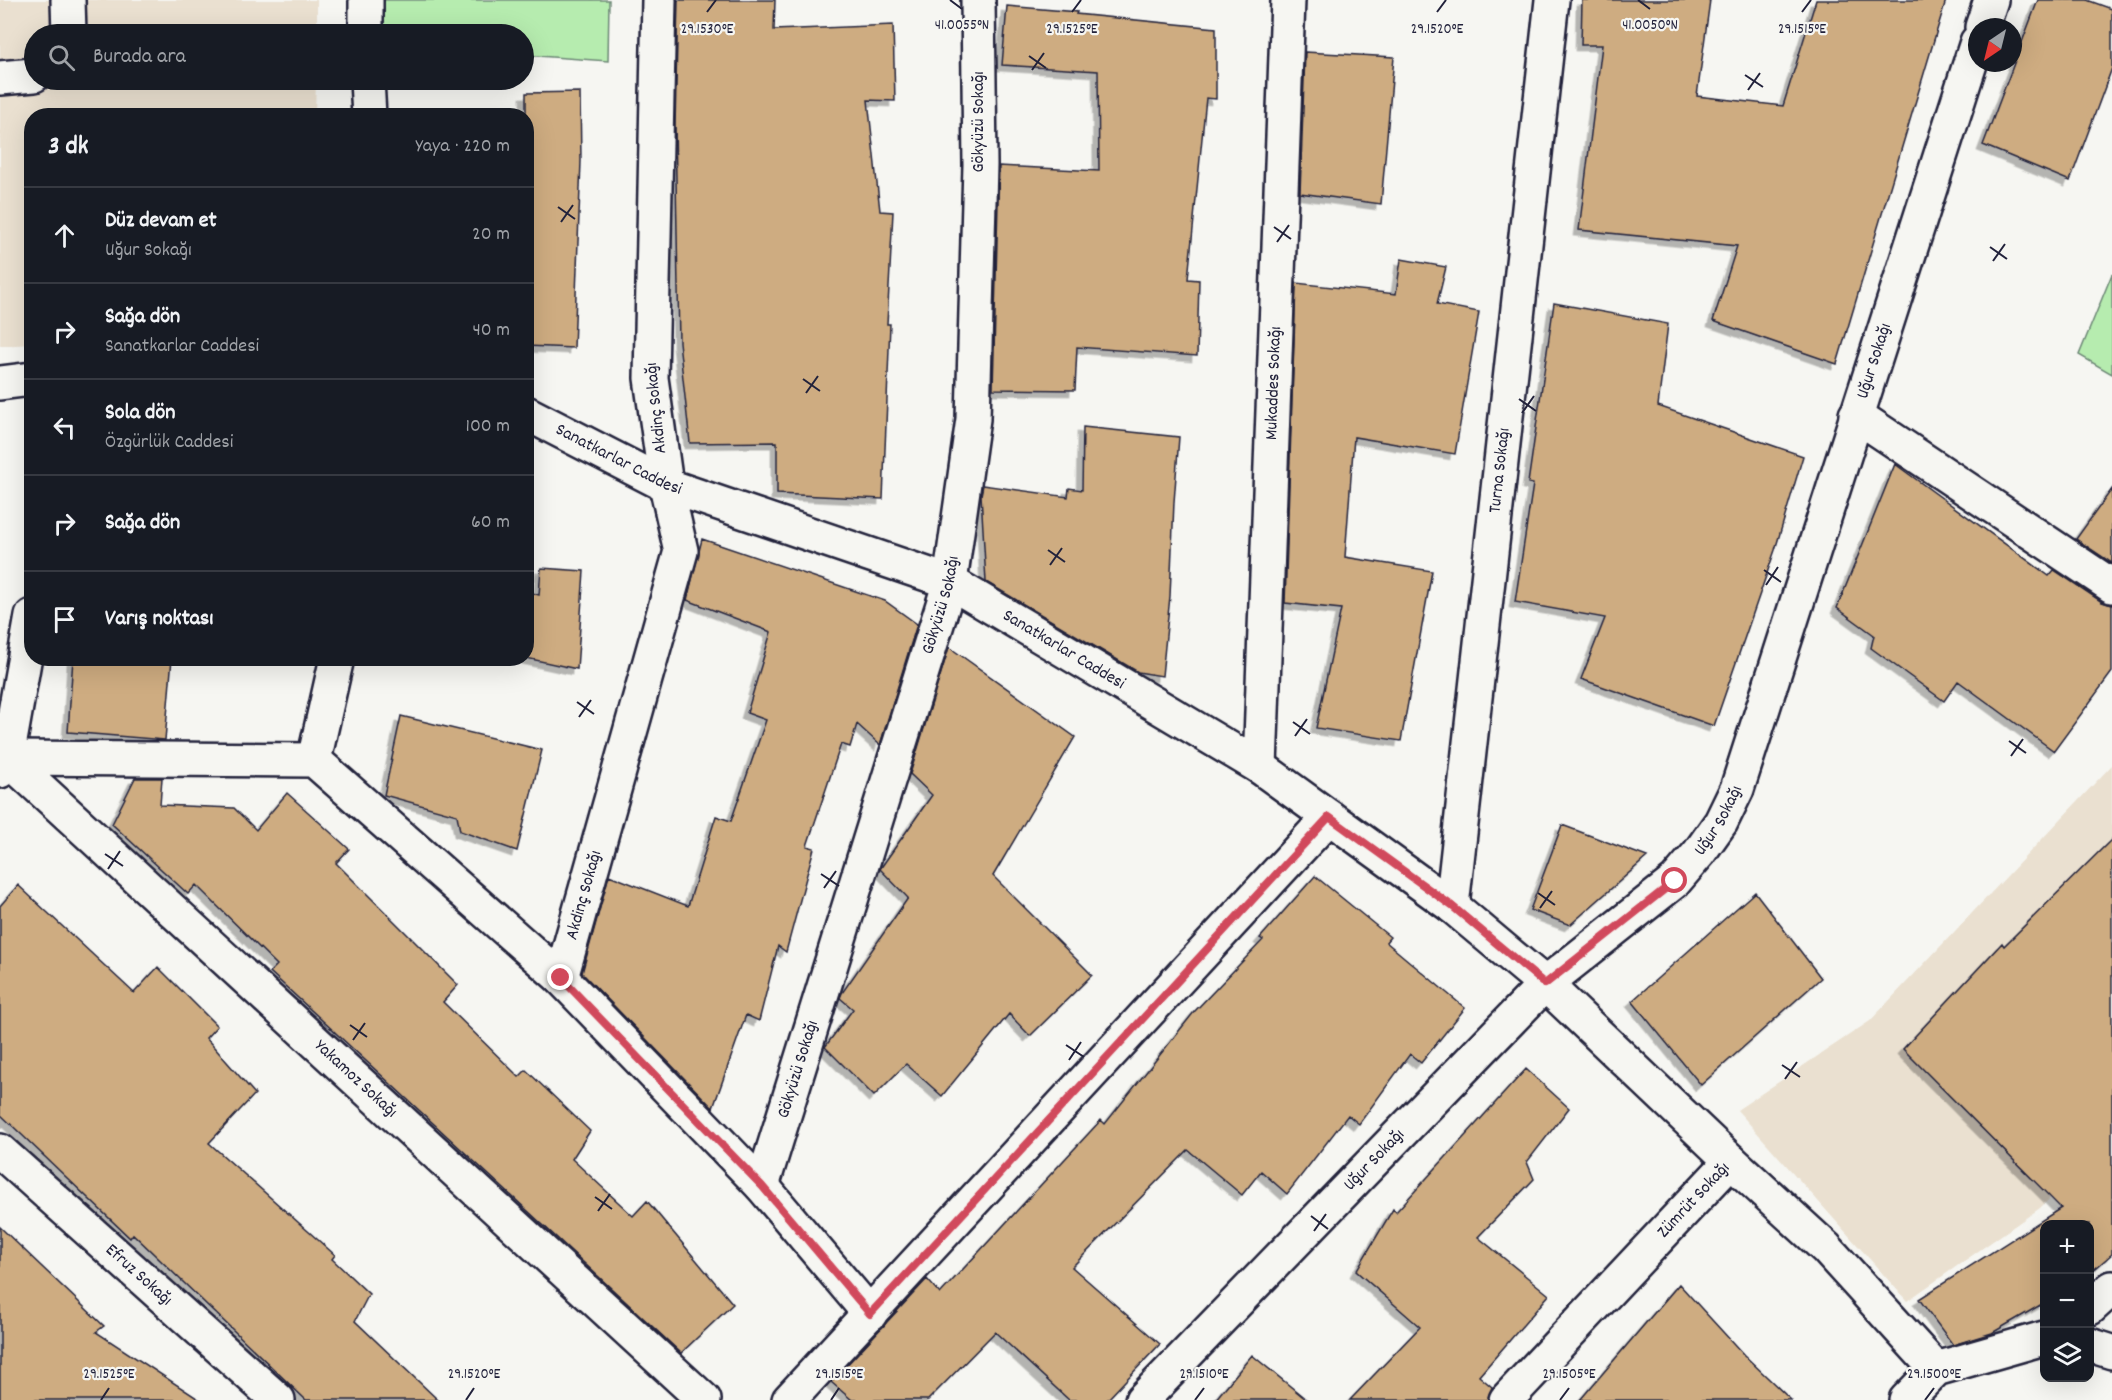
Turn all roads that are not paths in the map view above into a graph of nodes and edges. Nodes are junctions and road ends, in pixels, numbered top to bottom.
1 (68, 0) edge
2 (366, 0) edge
3 (659, 0) edge
4 (978, 0) edge
5 (1288, 0) edge
6 (1552, 0) edge
7 (1991, 0) edge
8 (1985, 18) edge
9 (69, 24) edge
10 (366, 24) edge
11 (1968, 70) edge
12 (24, 76) edge
13 (0, 78) edge
14 (368, 90) edge
15 (369, 108) edge
16 (24, 380) edge
17 (0, 383) edge
18 (1856, 415) junction
19 (534, 417) edge
20 (666, 485) junction
21 (950, 582) junction
22 (2112, 586) edge
23 (24, 657) edge
24 (335, 666) edge
25 (314, 760) junction
26 (3, 764) edge
27 (1260, 767) junction
28 (1329, 817) junction
29 (1452, 906) junction
30 (561, 978) junction
31 (1545, 984) junction
32 (0, 1151) edge
33 (1731, 1161) junction
34 (762, 1186) junction
35 (2112, 1288) edge
36 (2094, 1304) edge
37 (870, 1314) junction
38 (2040, 1339) edge
39 (2094, 1346) edge
40 (2112, 1352) edge
41 (1936, 1369) junction
42 (278, 1400) edge
43 (704, 1400) edge
44 (789, 1400) edge
45 (1142, 1400) edge
46 (1506, 1400) edge
47 (1906, 1400) edge

1 - 9 street
2 - 10 street
3 - 20 street, Akdinç Sokağı
4 - 21 street, Gökyüzü Sokağı
5 - 27 street, Mukaddes Sokağı
6 - 29 street, Turna Sokağı
7 - 8 street
11 - 18 street, Uğur Sokağı
12 - 13 street
14 - 15 street
16 - 17 street
18 - 22 street
18 - 31 street, Uğur Sokağı
19 - 20 street, Sanatkarlar Caddesi
20 - 21 street, Sanatkarlar Caddesi
20 - 30 street, Akdinç Sokağı
21 - 27 street, Sanatkarlar Caddesi
21 - 34 street, Gökyüzü Sokağı
23 - 26 street
24 - 25 street
25 - 26 street
25 - 30 street
26 - 43 street, Yakamoz Sokağı
27 - 28 street, Sanatkarlar Caddesi
28 - 29 street, Sanatkarlar Caddesi
28 - 37 street
29 - 31 street, Sanatkarlar Caddesi
30 - 34 street
31 - 33 street, Sanatkarlar Caddesi
31 - 45 street, Uğur Sokağı
32 - 42 street, Efruz Sokağı
33 - 41 street, Zümrüt Sokağı
33 - 46 street, Zümrüt Sokağı
34 - 37 street
35 - 36 street
37 - 44 street
38 - 41 street
39 - 40 street
41 - 47 street

